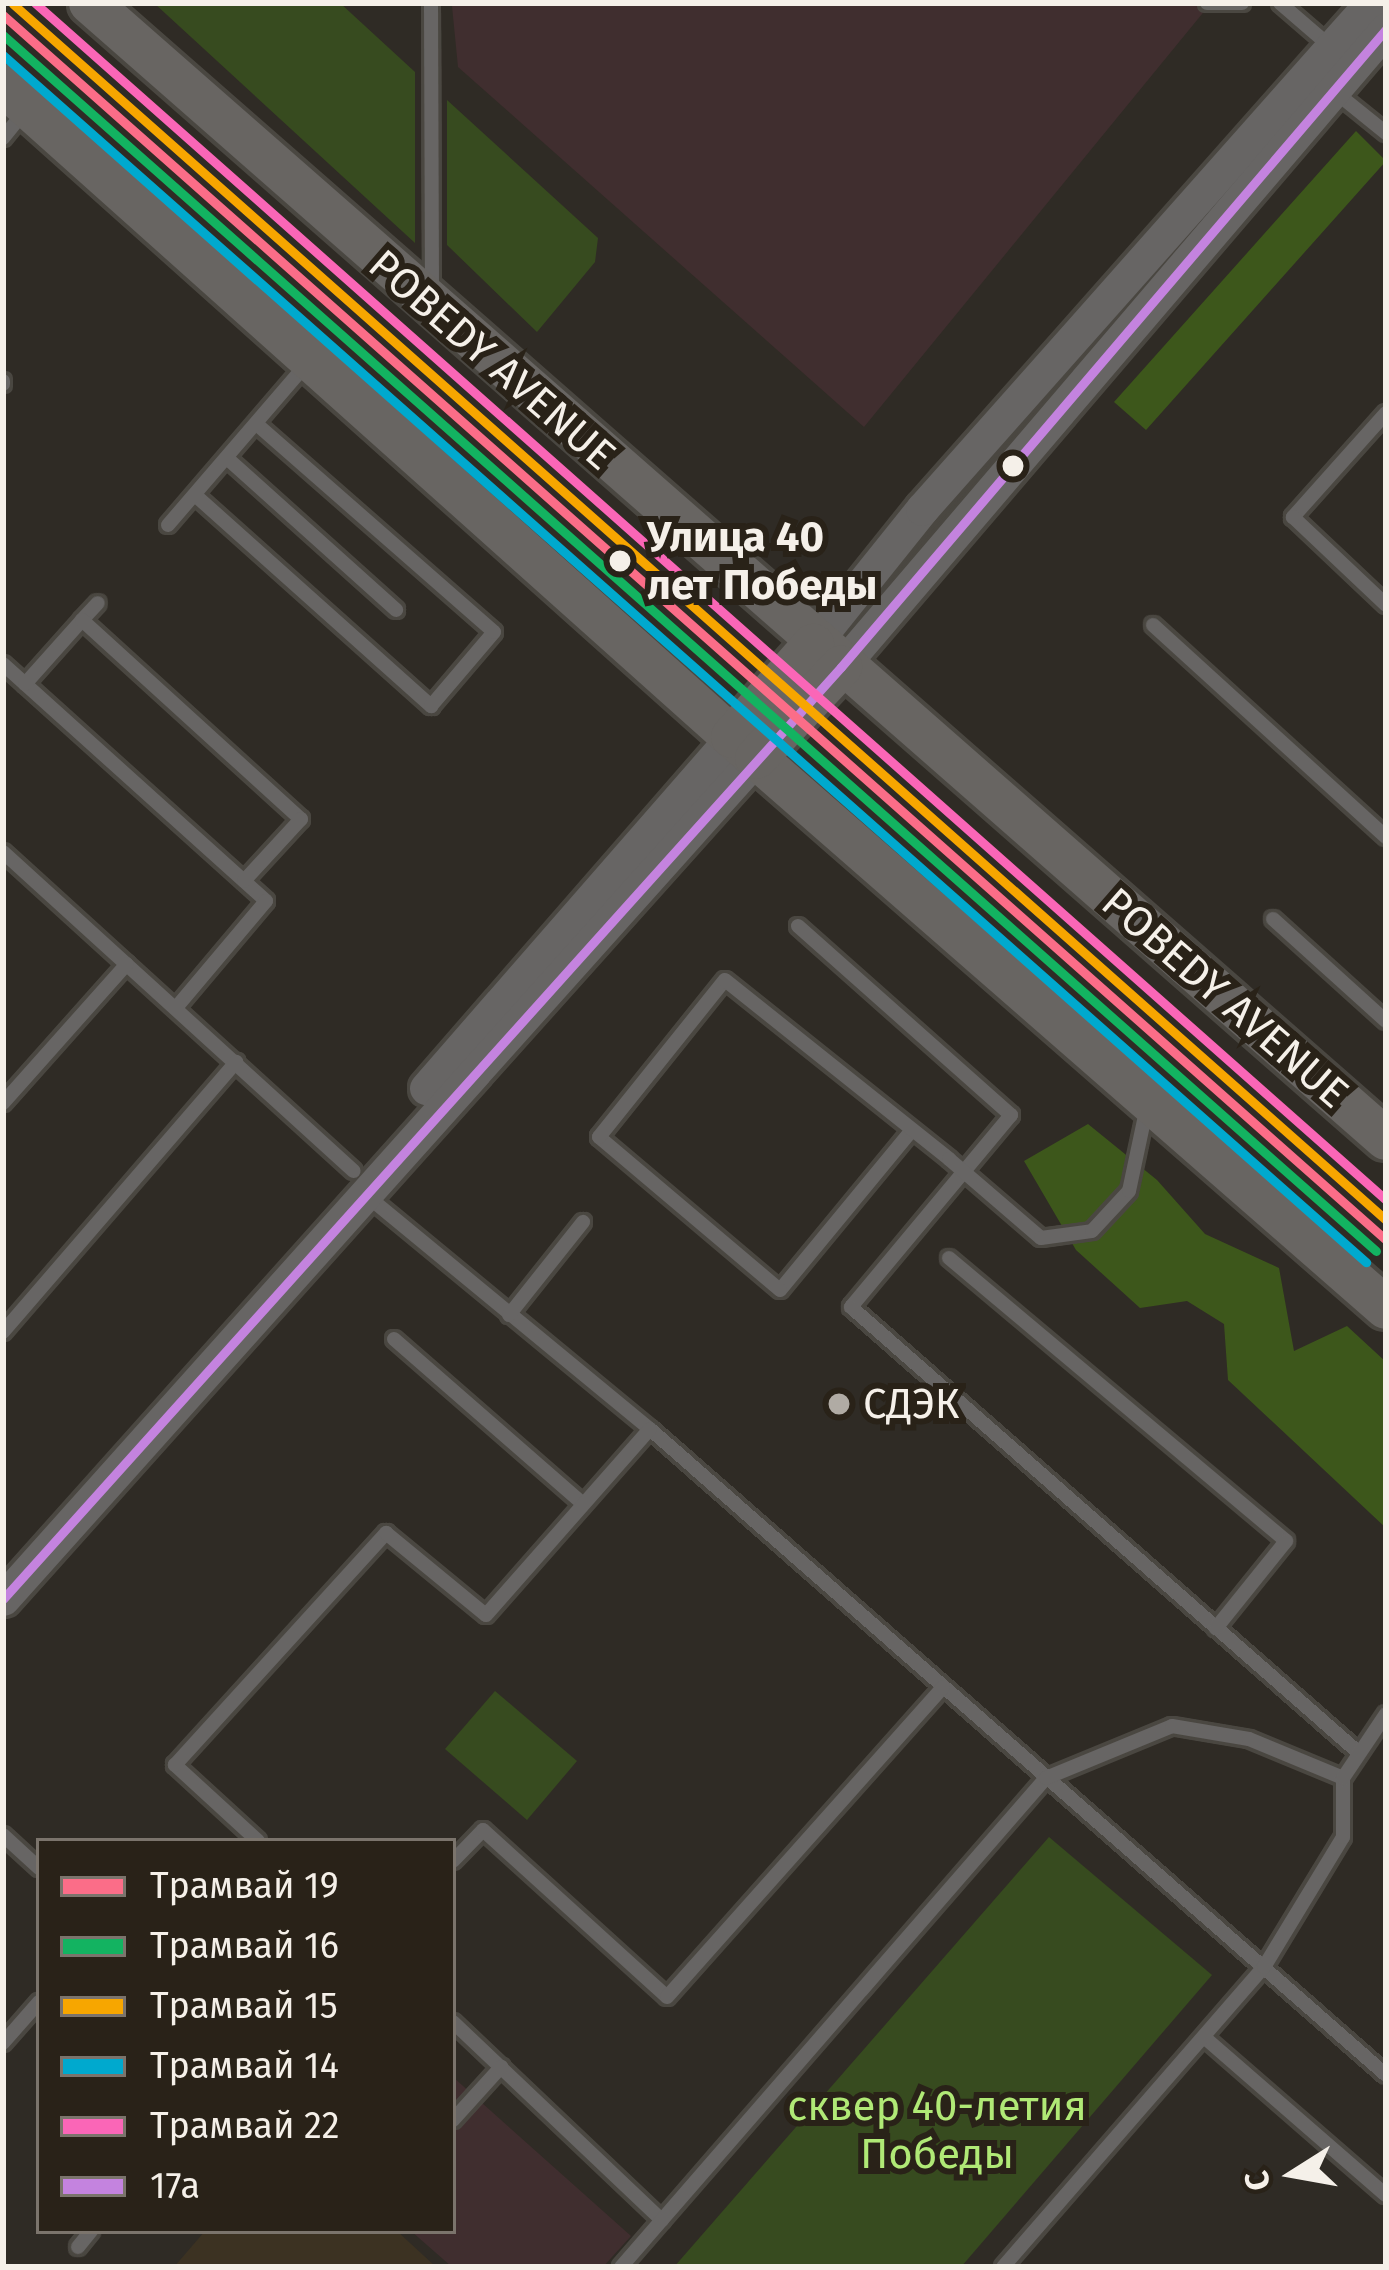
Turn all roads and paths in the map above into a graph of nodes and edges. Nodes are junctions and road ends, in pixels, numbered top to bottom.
1 (90, 3) edge
2 (431, 3) edge
3 (1208, 3) edge
4 (1242, 3) edge
5 (1280, 3) edge
6 (1371, 3) edge
7 (1386, 28) edge
8 (1332, 69) junction
9 (11, 110) edge
10 (1386, 133) edge
11 (432, 308) junction
12 (311, 358) junction
13 (1386, 413) edge
14 (256, 424) junction
15 (227, 459) junction
16 (195, 495) junction
17 (168, 524) dead end
18 (98, 603) dead end
19 (1386, 605) edge
20 (396, 610) dead end
21 (82, 620) junction
22 (1153, 626) dead end
23 (827, 656) junction
24 (3, 664) edge
25 (25, 684) junction
26 (744, 748) junction
27 (1386, 837) edge
28 (3, 852) edge
29 (244, 881) junction
30 (1273, 919) dead end
31 (799, 926) dead end
32 (127, 964) junction
33 (176, 1008) junction
34 (1386, 1021) edge
35 (236, 1061) junction
36 (1148, 1100) junction
37 (3, 1103) edge
38 (912, 1130) junction
39 (1386, 1139) edge
40 (964, 1172) junction
41 (358, 1182) junction
42 (583, 1222) dead end
43 (950, 1258) dead end
44 (1386, 1308) edge
45 (509, 1315) junction
46 (3, 1332) edge
47 (394, 1339) dead end
48 (650, 1429) junction
49 (583, 1504) junction
50 (3, 1566) edge
51 (3, 1598) edge
52 (1216, 1628) junction
53 (943, 1687) junction
54 (1386, 1714) edge
55 (1359, 1753) junction
56 (1046, 1778) junction
57 (1343, 1778) junction
58 (3, 1835) edge
59 (255, 1838) edge
60 (456, 1858) edge
61 (36, 1865) edge
62 (1264, 1967) junction
63 (36, 2005) edge
64 (456, 2025) edge
65 (1204, 2037) junction
66 (3, 2043) edge
67 (501, 2068) junction
68 (1386, 2075) edge
69 (456, 2117) edge
70 (1386, 2195) edge
71 (662, 2220) junction
72 (89, 2234) edge
73 (78, 2247) dead end
74 (622, 2267) edge
75 (1003, 2267) edge

1 - 11 main road, POBEDY AVENUE
2 - 11 lane
3 - 4 lane
5 - 8 lane
6 - 8 street
7 - 8 street
8 - 10 lane
8 - 23 street
9 - 12 main road
11 - 23 main road, POBEDY AVENUE
12 - 14 lane
12 - 26 main road
13 - 19 lane
14 - 15 lane
14 - 16 lane
15 - 16 lane
15 - 20 lane
16 - 17 lane
18 - 21 lane
21 - 25 lane
21 - 29 lane
22 - 27 lane
23 - 26 main road
23 - 39 main road, POBEDY AVENUE
24 - 25 lane
25 - 29 lane
26 - 36 main road
26 - 41 street
28 - 32 lane
29 - 33 lane
30 - 34 lane
31 - 40 lane
32 - 33 lane
32 - 37 lane
33 - 35 lane
35 - 41 lane
35 - 46 lane
36 - 40 lane
36 - 44 main road
38 - 38 lane
38 - 40 lane
40 - 52 lane
41 - 45 lane
41 - 50 street
41 - 51 street
42 - 45 lane
43 - 52 lane
45 - 48 lane
47 - 49 lane
48 - 49 lane
48 - 53 lane
49 - 59 lane
52 - 55 lane
53 - 56 lane
53 - 60 lane
54 - 55 lane
55 - 57 lane
56 - 57 lane
56 - 62 lane
56 - 71 lane
57 - 62 lane
58 - 61 lane
62 - 65 lane
62 - 68 lane
63 - 66 lane
64 - 67 lane
65 - 70 lane
65 - 75 lane
67 - 69 lane
67 - 71 lane
71 - 74 lane
72 - 73 lane

